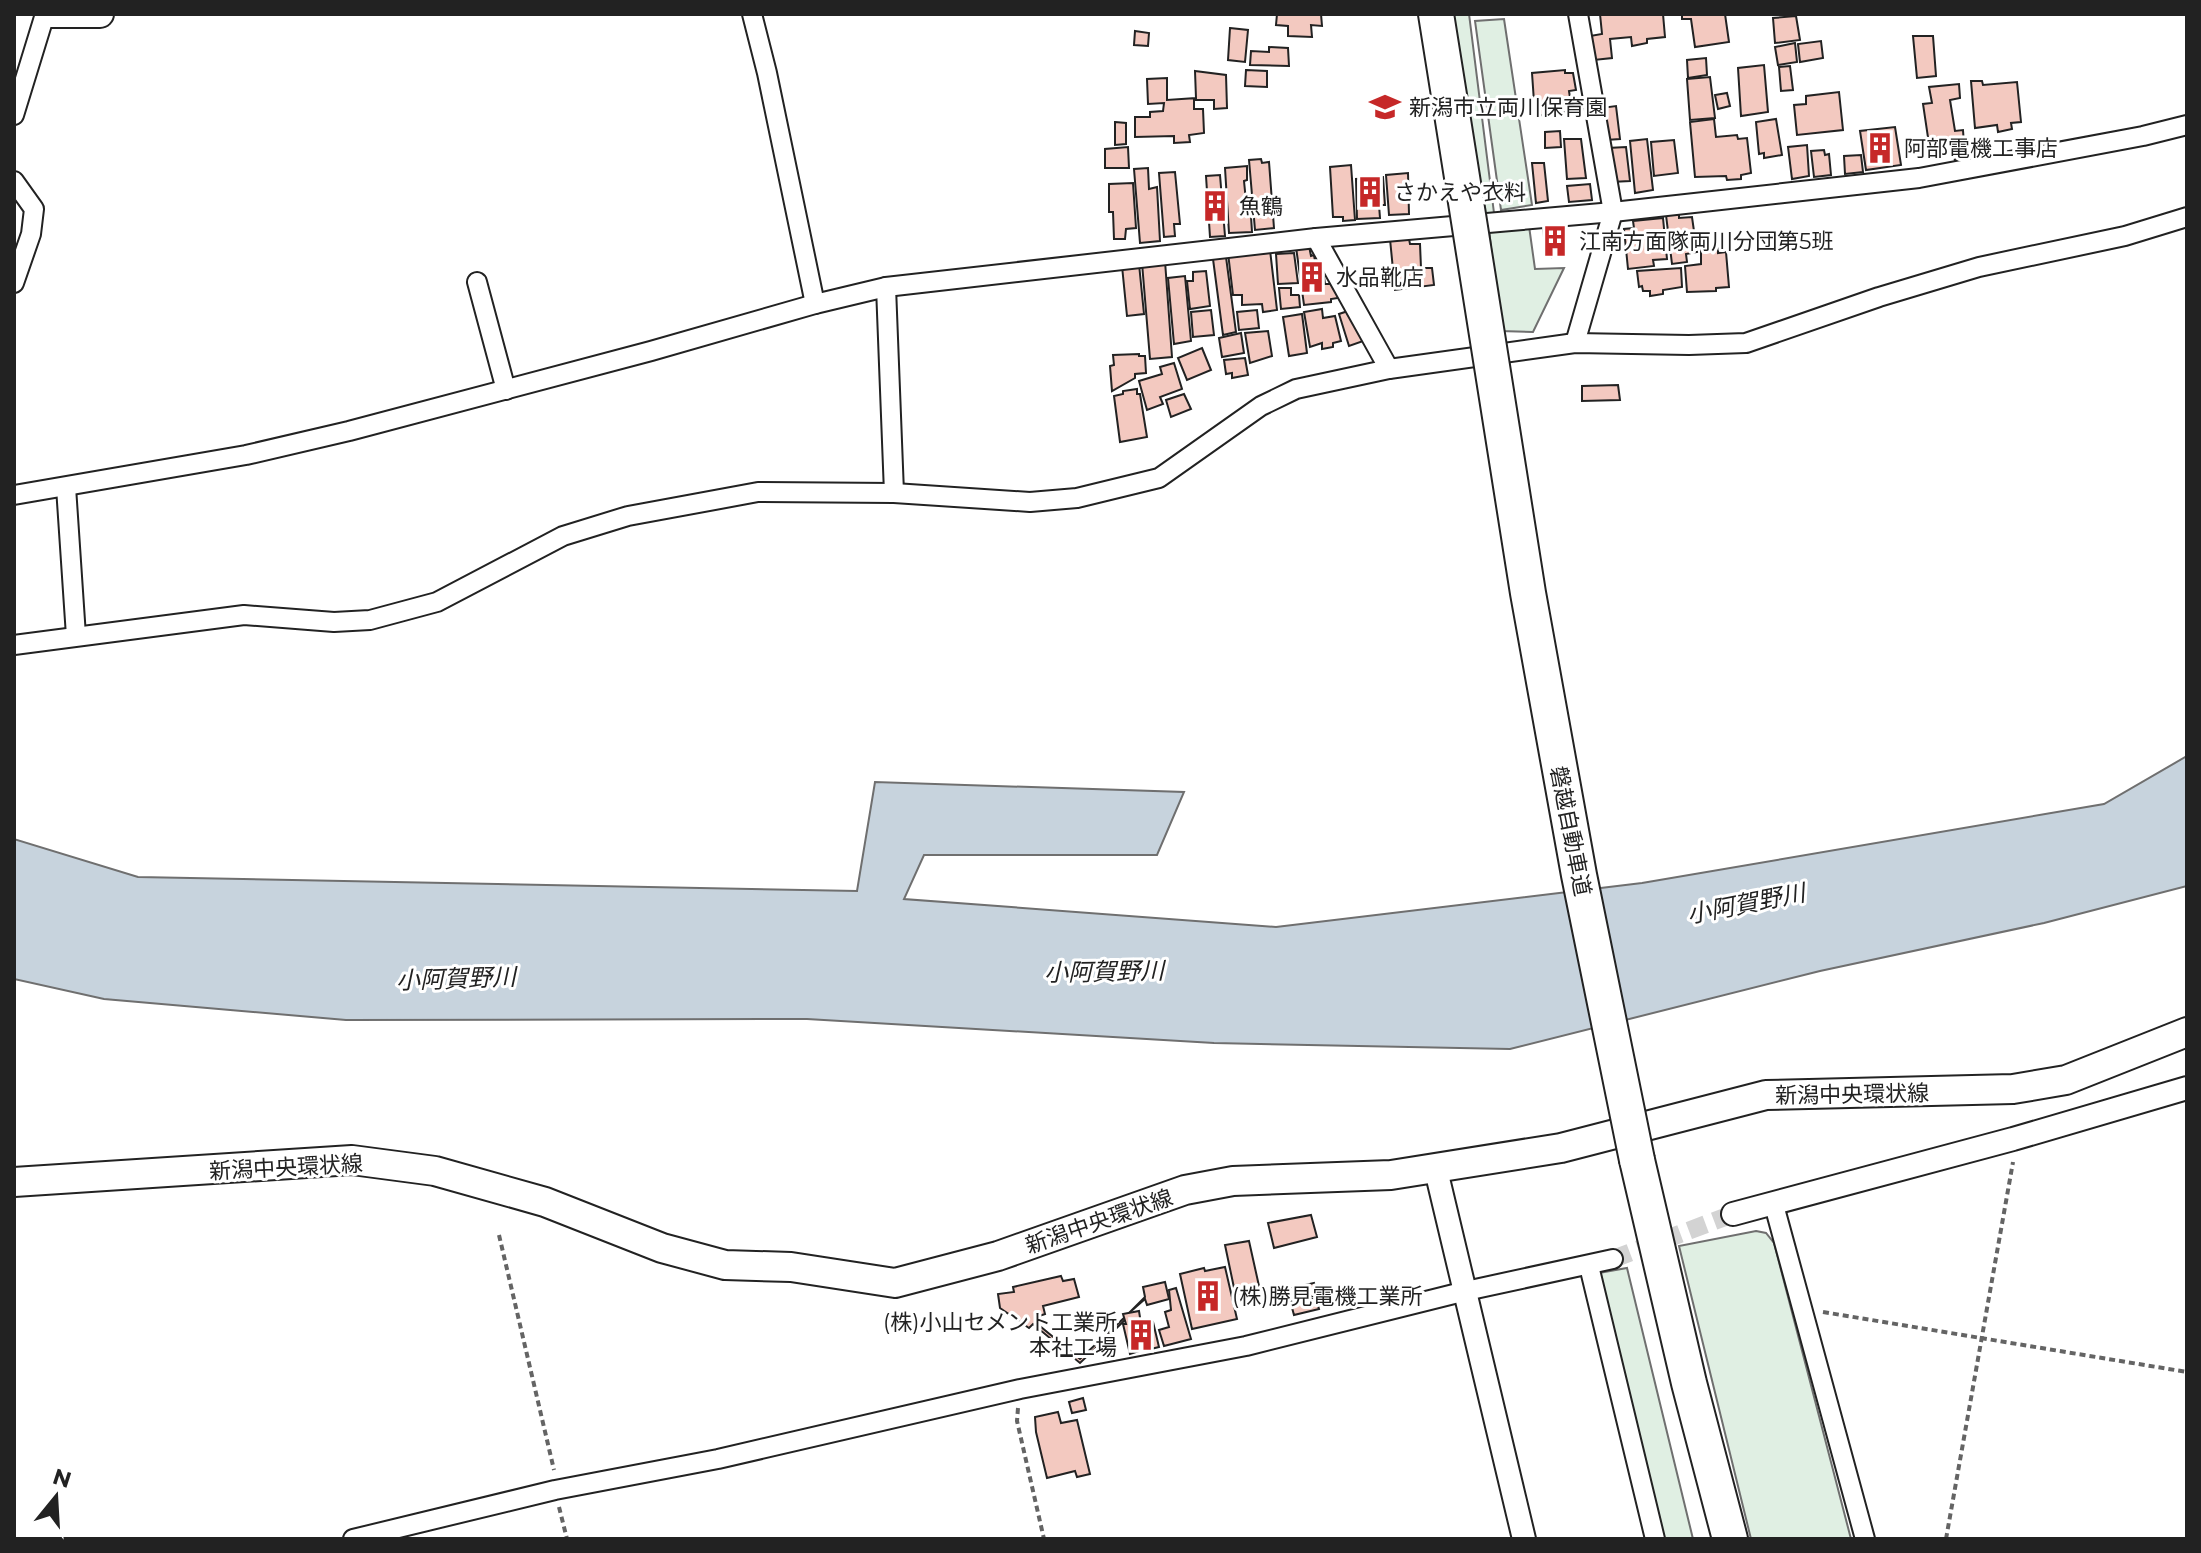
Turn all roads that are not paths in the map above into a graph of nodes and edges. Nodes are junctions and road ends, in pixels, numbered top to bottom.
1 (48, 14) edge
2 (94, 14) edge
3 (752, 14) edge
4 (1436, 14) edge
5 (1578, 14) edge
6 (14, 115) edge
7 (2187, 125) edge
8 (14, 181) edge
9 (1613, 212) junction
10 (2187, 217) edge
11 (1316, 238) junction
12 (477, 282) dead end
13 (14, 283) edge
14 (886, 287) junction
15 (815, 304) junction
16 (1575, 343) junction
17 (1389, 369) junction
18 (506, 390) junction
19 (66, 487) junction
20 (894, 493) junction
21 (14, 495) edge
22 (76, 636) junction
23 (14, 645) edge
24 (2187, 1032) edge
25 (2187, 1088) edge
26 (1435, 1166) junction
27 (14, 1182) edge
28 (1774, 1205) junction
29 (1733, 1214) tunnel mouth
30 (1613, 1259) tunnel mouth
31 (1589, 1266) junction
32 (1466, 1291) junction
33 (353, 1539) edge
34 (1524, 1539) edge
35 (1655, 1539) edge
36 (1730, 1539) edge
37 (1865, 1539) edge

1 - 2 main road
1 - 6 street
3 - 15 street
4 - 36 highway, 磐越自動車道, bridge
5 - 9 street
7 - 9 street
8 - 13 street
9 - 11 street
9 - 16 street
10 - 16 street
11 - 14 street
11 - 17 street
12 - 18 street
14 - 15 street
14 - 20 street
15 - 18 street
16 - 17 street
17 - 20 street
18 - 19 street
19 - 21 street
19 - 22 street
20 - 22 street
22 - 23 street
24 - 26 main road, 新潟中央環状線
25 - 28 street
26 - 27 main road, 新潟中央環状線
26 - 32 street
28 - 29 street
28 - 37 street
30 - 31 street
31 - 32 street
31 - 35 street
32 - 33 street
32 - 34 street

